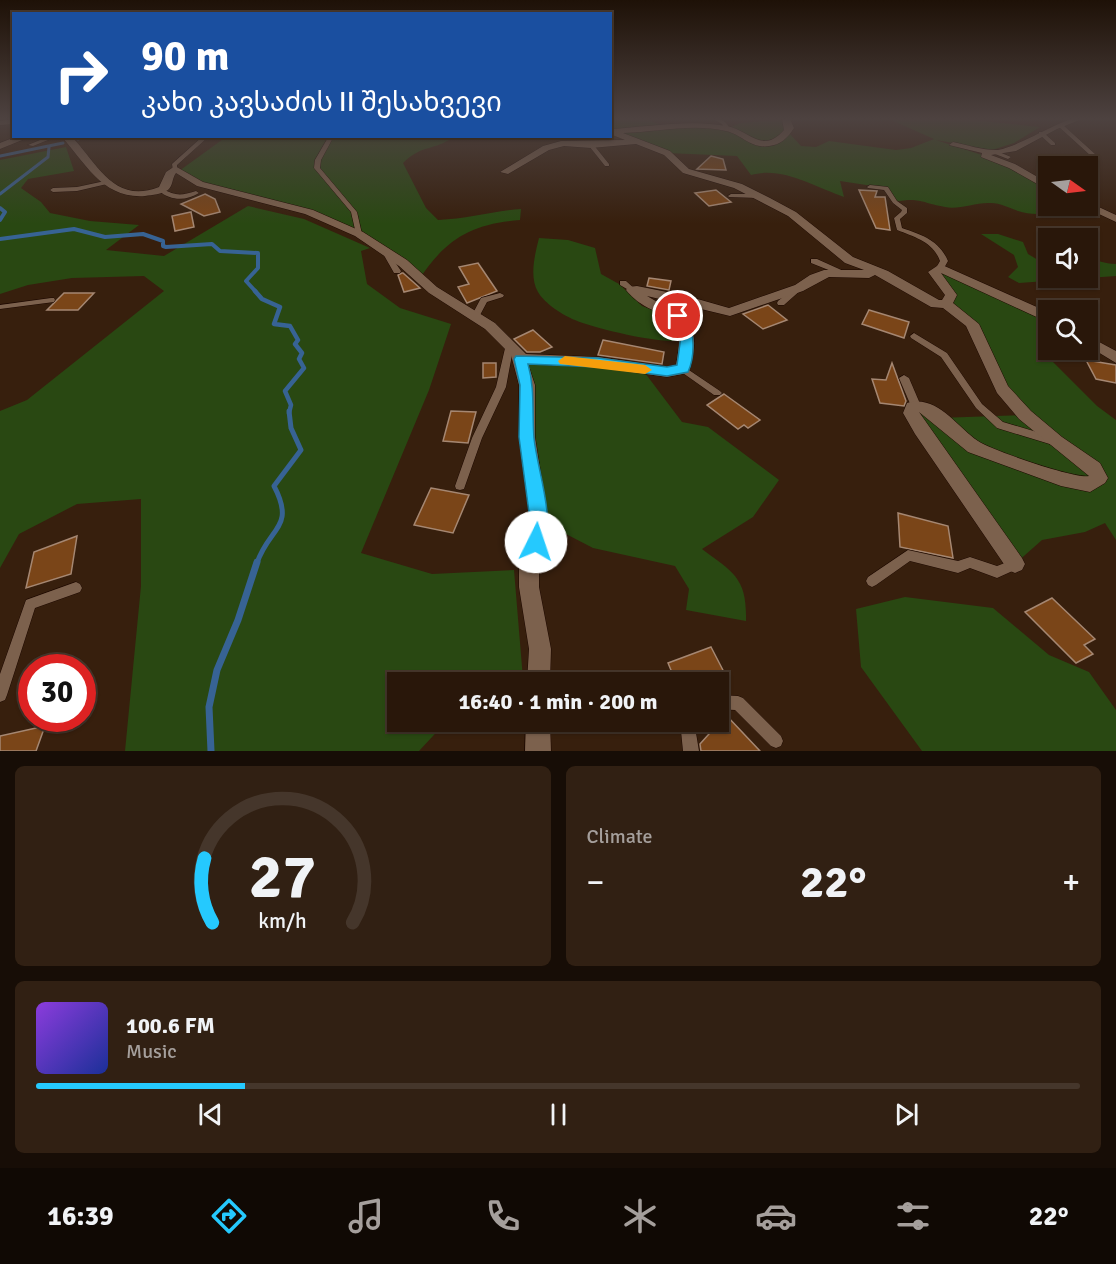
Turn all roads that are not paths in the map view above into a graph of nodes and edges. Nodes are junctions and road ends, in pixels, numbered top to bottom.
1 (79, 154) edge
2 (186, 154) edge
3 (321, 154) edge
4 (536, 154) edge
5 (598, 154) edge
6 (668, 154) edge
7 (978, 154) edge
8 (1000, 154) edge
9 (1008, 157) dead end
10 (607, 165) dead end
11 (175, 169) junction
12 (505, 172) dead end
13 (1038, 181) edge
14 (105, 183) junction
15 (870, 187) dead end
16 (198, 189) junction
17 (53, 190) dead end
18 (161, 190) junction
19 (731, 196) dead end
20 (759, 196) junction
21 (1098, 207) edge
22 (1116, 219) edge
23 (360, 234) junction
24 (381, 247) junction
25 (814, 261) dead end
26 (940, 268) junction
27 (397, 271) dead end
28 (844, 273) junction
29 (884, 274) junction
30 (799, 288) junction
31 (500, 295) dead end
32 (51, 300) dead end
33 (782, 303) dead end
34 (946, 304) junction
35 (0, 308) edge
36 (1038, 312) edge
37 (476, 315) junction
38 (914, 336) dead end
39 (510, 344) junction
40 (1098, 346) edge
41 (1116, 358) edge
42 (521, 359) junction
43 (683, 369) junction
44 (904, 378) dead end
45 (717, 393) dead end
46 (916, 406) junction
47 (1056, 442) junction
48 (460, 486) dead end
49 (1015, 564) joint
50 (872, 581) dead end
51 (76, 588) dead end
52 (539, 672) edge
53 (0, 695) edge
54 (729, 703) edge
55 (538, 732) edge
56 (688, 732) edge
57 (776, 741) dead end
58 (538, 751) edge
59 (691, 751) edge

1 - 14 street
2 - 11 lane
3 - 23 lane
4 - 12 street
5 - 10 lane
6 - 20 street
7 - 13 street
8 - 9 lane
11 - 16 street
11 - 18 street
14 - 17 lane
14 - 18 street
15 - 26 lane
16 - 18 lane
16 - 23 street
19 - 20 lane
20 - 29 street
21 - 22 street
23 - 24 street
24 - 27 lane
24 - 37 street
25 - 28 lane
26 - 34 street
26 - 36 street
28 - 29 street
28 - 30 street
29 - 34 street
30 - 33 lane
30 - 43 street
31 - 37 lane
32 - 35 lane
34 - 47 street
37 - 39 street
38 - 47 lane
39 - 42 street
39 - 48 lane
40 - 41 street
42 - 43 street
42 - 52 street
43 - 45 lane
44 - 46 lane
46 - 47 street
46 - 49 street
49 - 50 lane
51 - 53 lane
54 - 57 lane
55 - 58 street
56 - 59 lane

